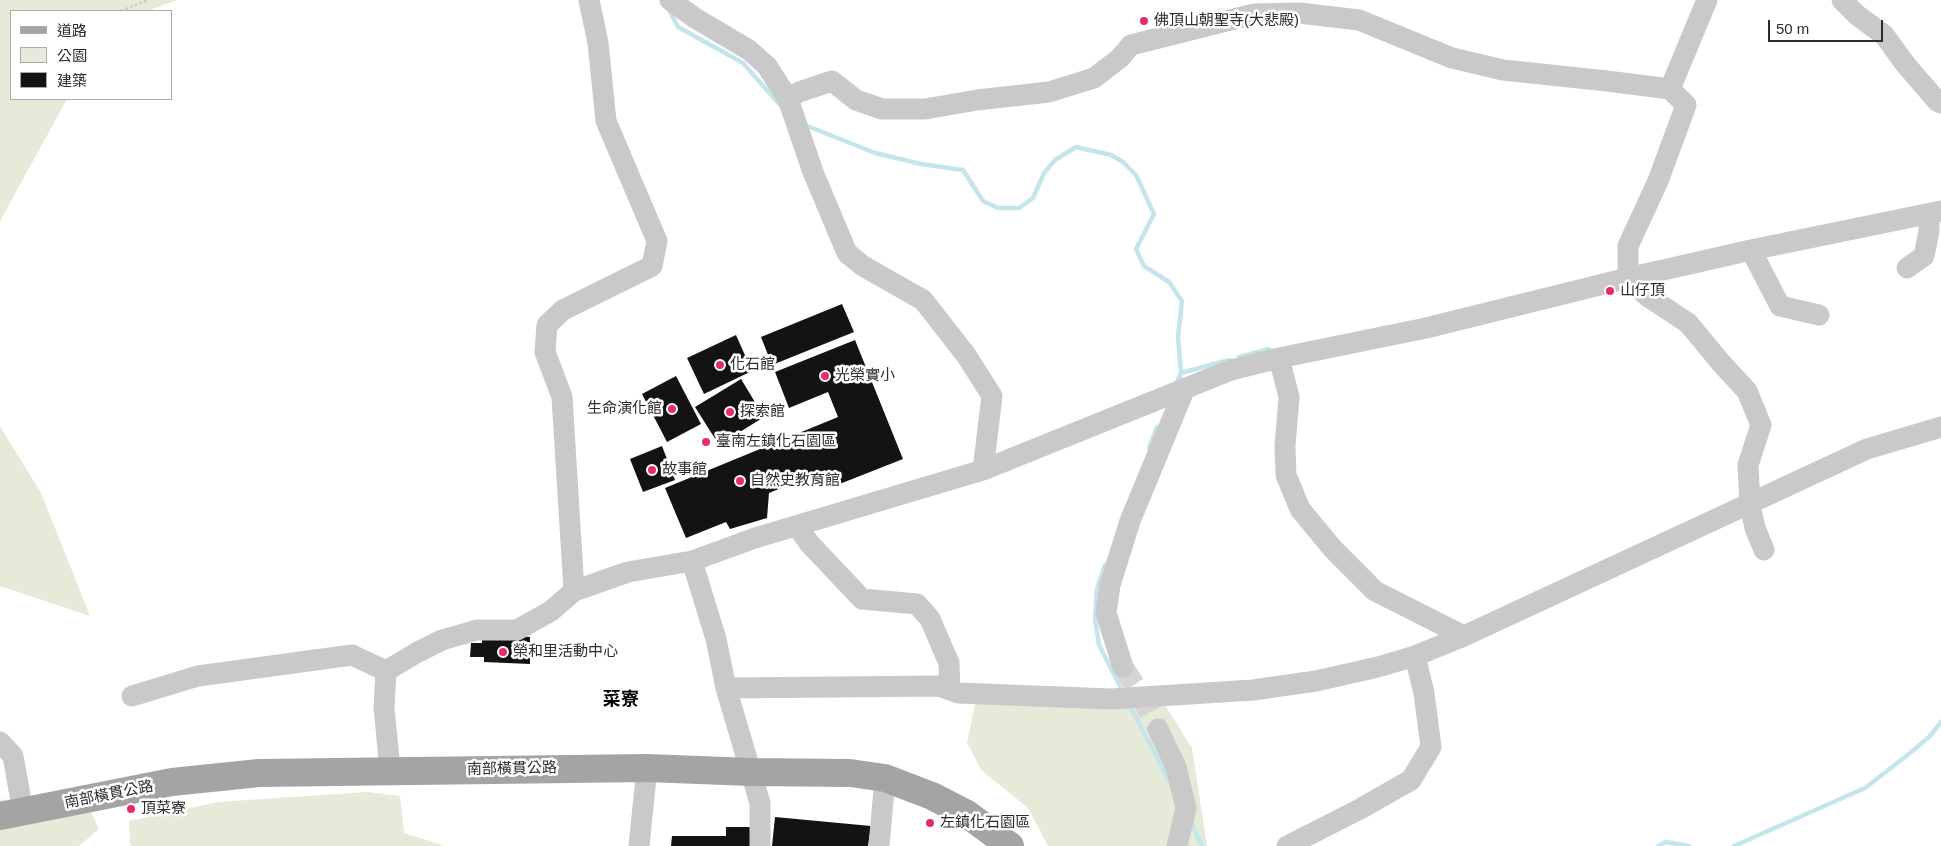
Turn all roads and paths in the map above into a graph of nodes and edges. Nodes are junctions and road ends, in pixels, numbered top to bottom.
1 (147, 0) edge
2 (589, 0) edge
3 (670, 0) edge
4 (1707, 0) edge
5 (1842, 0) edge
6 (124, 10) edge
7 (1670, 89) junction
8 (788, 99) junction
9 (1941, 102) edge
10 (1935, 213) edge
11 (1750, 250) junction
12 (1907, 268) dead end
13 (1628, 278) junction
14 (1819, 315) dead end
15 (1279, 358) junction
16 (1185, 388) junction
17 (1941, 427) edge
18 (983, 470) junction
19 (1750, 504) junction
20 (797, 526) junction
21 (1764, 550) dead end
22 (692, 561) junction
23 (574, 591) junction
24 (1464, 636) junction
25 (1415, 656) junction
26 (1123, 667) tunnel mouth
27 (386, 671) junction
28 (726, 688) junction
29 (950, 690) junction
30 (132, 696) dead end
31 (1158, 729) tunnel mouth
32 (0, 742) edge
33 (646, 768) junction
34 (390, 770) junction
35 (751, 772) junction
36 (886, 778) junction
37 (11, 814) edge
38 (1002, 844) edge
39 (639, 846) edge
40 (760, 846) edge
41 (879, 846) edge
42 (1177, 846) edge
43 (1287, 846) edge

1 - 6 path
2 - 23 lane
3 - 8 lane
4 - 7 lane
5 - 9 lane
7 - 8 lane
7 - 13 lane
8 - 18 lane
10 - 11 lane
10 - 12 lane
11 - 13 lane
11 - 14 lane
13 - 15 lane
13 - 19 lane
15 - 16 lane
15 - 24 lane
16 - 18 lane
16 - 26 lane
17 - 19 lane
18 - 20 lane
19 - 21 lane
19 - 24 lane
20 - 22 lane
20 - 29 lane
22 - 23 lane
22 - 28 lane
23 - 27 lane
24 - 25 lane
25 - 29 lane
25 - 43 lane
27 - 30 lane
27 - 34 lane
28 - 29 lane
28 - 35 lane
31 - 42 lane
32 - 37 lane
33 - 34 main road, 南部橫貫公路
33 - 35 main road, 南部橫貫公路
33 - 39 lane
34 - 37 main road, 南部橫貫公路
35 - 36 main road, 南部橫貫公路
35 - 40 lane
36 - 38 main road, 南部橫貫公路
36 - 41 lane

